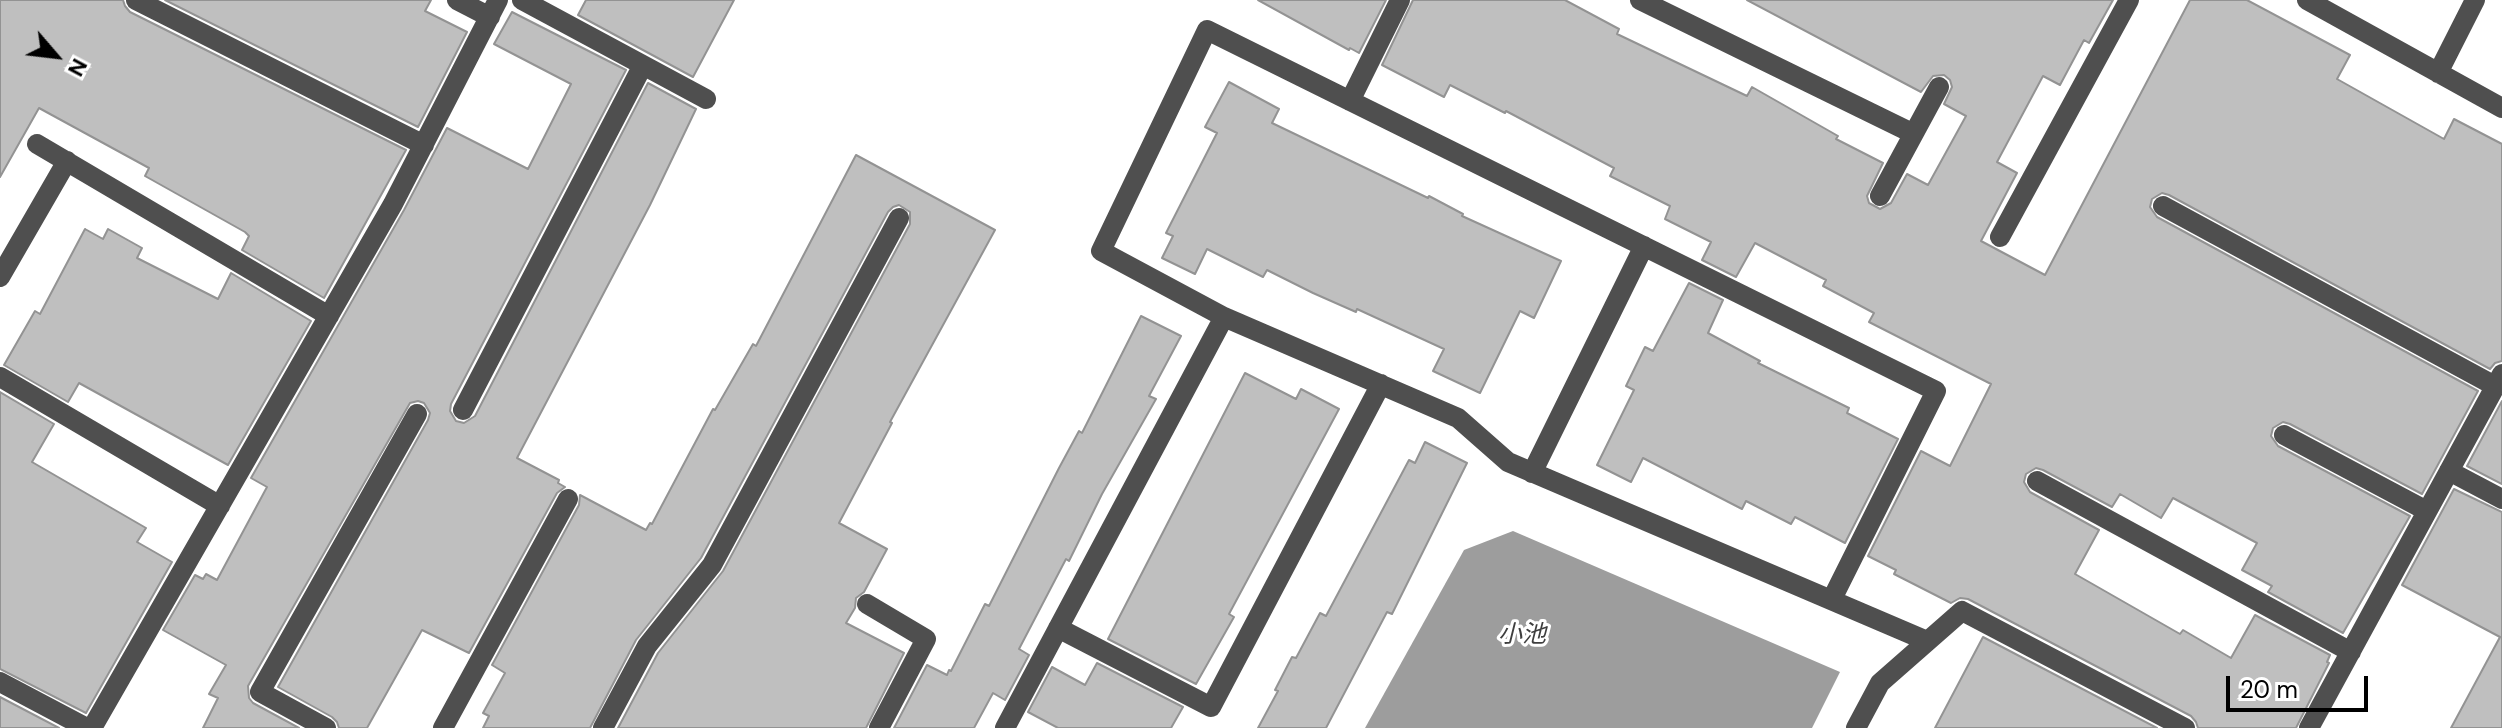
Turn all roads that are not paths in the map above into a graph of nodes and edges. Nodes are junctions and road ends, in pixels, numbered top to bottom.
1 (136, 0) edge
2 (457, 0) edge
3 (522, 0) edge
4 (1400, 0) edge
5 (1640, 0) edge
6 (2129, 0) edge
7 (2307, 0) edge
8 (2475, 0) edge
9 (2329, 6) edge
10 (494, 8) edge
11 (643, 65) junction
12 (2438, 73) junction
13 (1939, 87) dead end
14 (706, 99) dead end
15 (1350, 101) junction
16 (2502, 108) edge
17 (1912, 133) junction
18 (37, 144) dead end
19 (424, 145) junction
20 (67, 161) junction
21 (1880, 196) dead end
22 (2163, 206) dead end
23 (899, 218) dead end
24 (2000, 237) dead end
25 (1644, 246) junction
26 (0, 277) edge
27 (329, 316) junction
28 (1224, 317) junction
29 (0, 377) edge
30 (2499, 380) edge
31 (1381, 384) junction
32 (463, 410) dead end
33 (417, 414) dead end
34 (2284, 435) dead end
35 (2449, 471) junction
36 (1532, 473) junction
37 (2037, 481) dead end
38 (568, 499) dead end
39 (2502, 499) edge
40 (220, 506) junction
41 (2427, 511) junction
42 (1832, 599) junction
43 (867, 604) dead end
44 (1058, 628) junction
45 (1927, 641) junction
46 (2351, 652) junction
47 (0, 682) edge
48 (90, 728) edge
49 (326, 728) edge
50 (443, 728) edge
51 (603, 728) edge
52 (879, 728) edge
53 (1005, 728) edge
54 (1856, 728) edge
55 (2185, 728) edge
56 (2309, 728) edge

1 - 19 street
2 - 10 street
3 - 11 street
4 - 15 street
5 - 17 street
6 - 24 street
7 - 9 street
8 - 12 street
9 - 12 street
10 - 19 street
11 - 14 street
11 - 32 street
12 - 16 street
13 - 17 street
15 - 25 street
15 - 28 street
17 - 21 street
18 - 20 street
19 - 27 street
20 - 26 street
20 - 27 street
22 - 30 street
23 - 51 street
25 - 36 street
25 - 42 street
27 - 40 street
28 - 31 street
28 - 44 street
29 - 40 street
30 - 35 street
31 - 36 street
31 - 44 street
33 - 49 street
34 - 41 street
35 - 39 street
35 - 41 street
36 - 42 street
37 - 46 street
38 - 50 street
40 - 48 street
41 - 46 street
42 - 45 street
43 - 52 street
44 - 53 street
45 - 54 street
45 - 55 street
46 - 56 street
47 - 48 street

